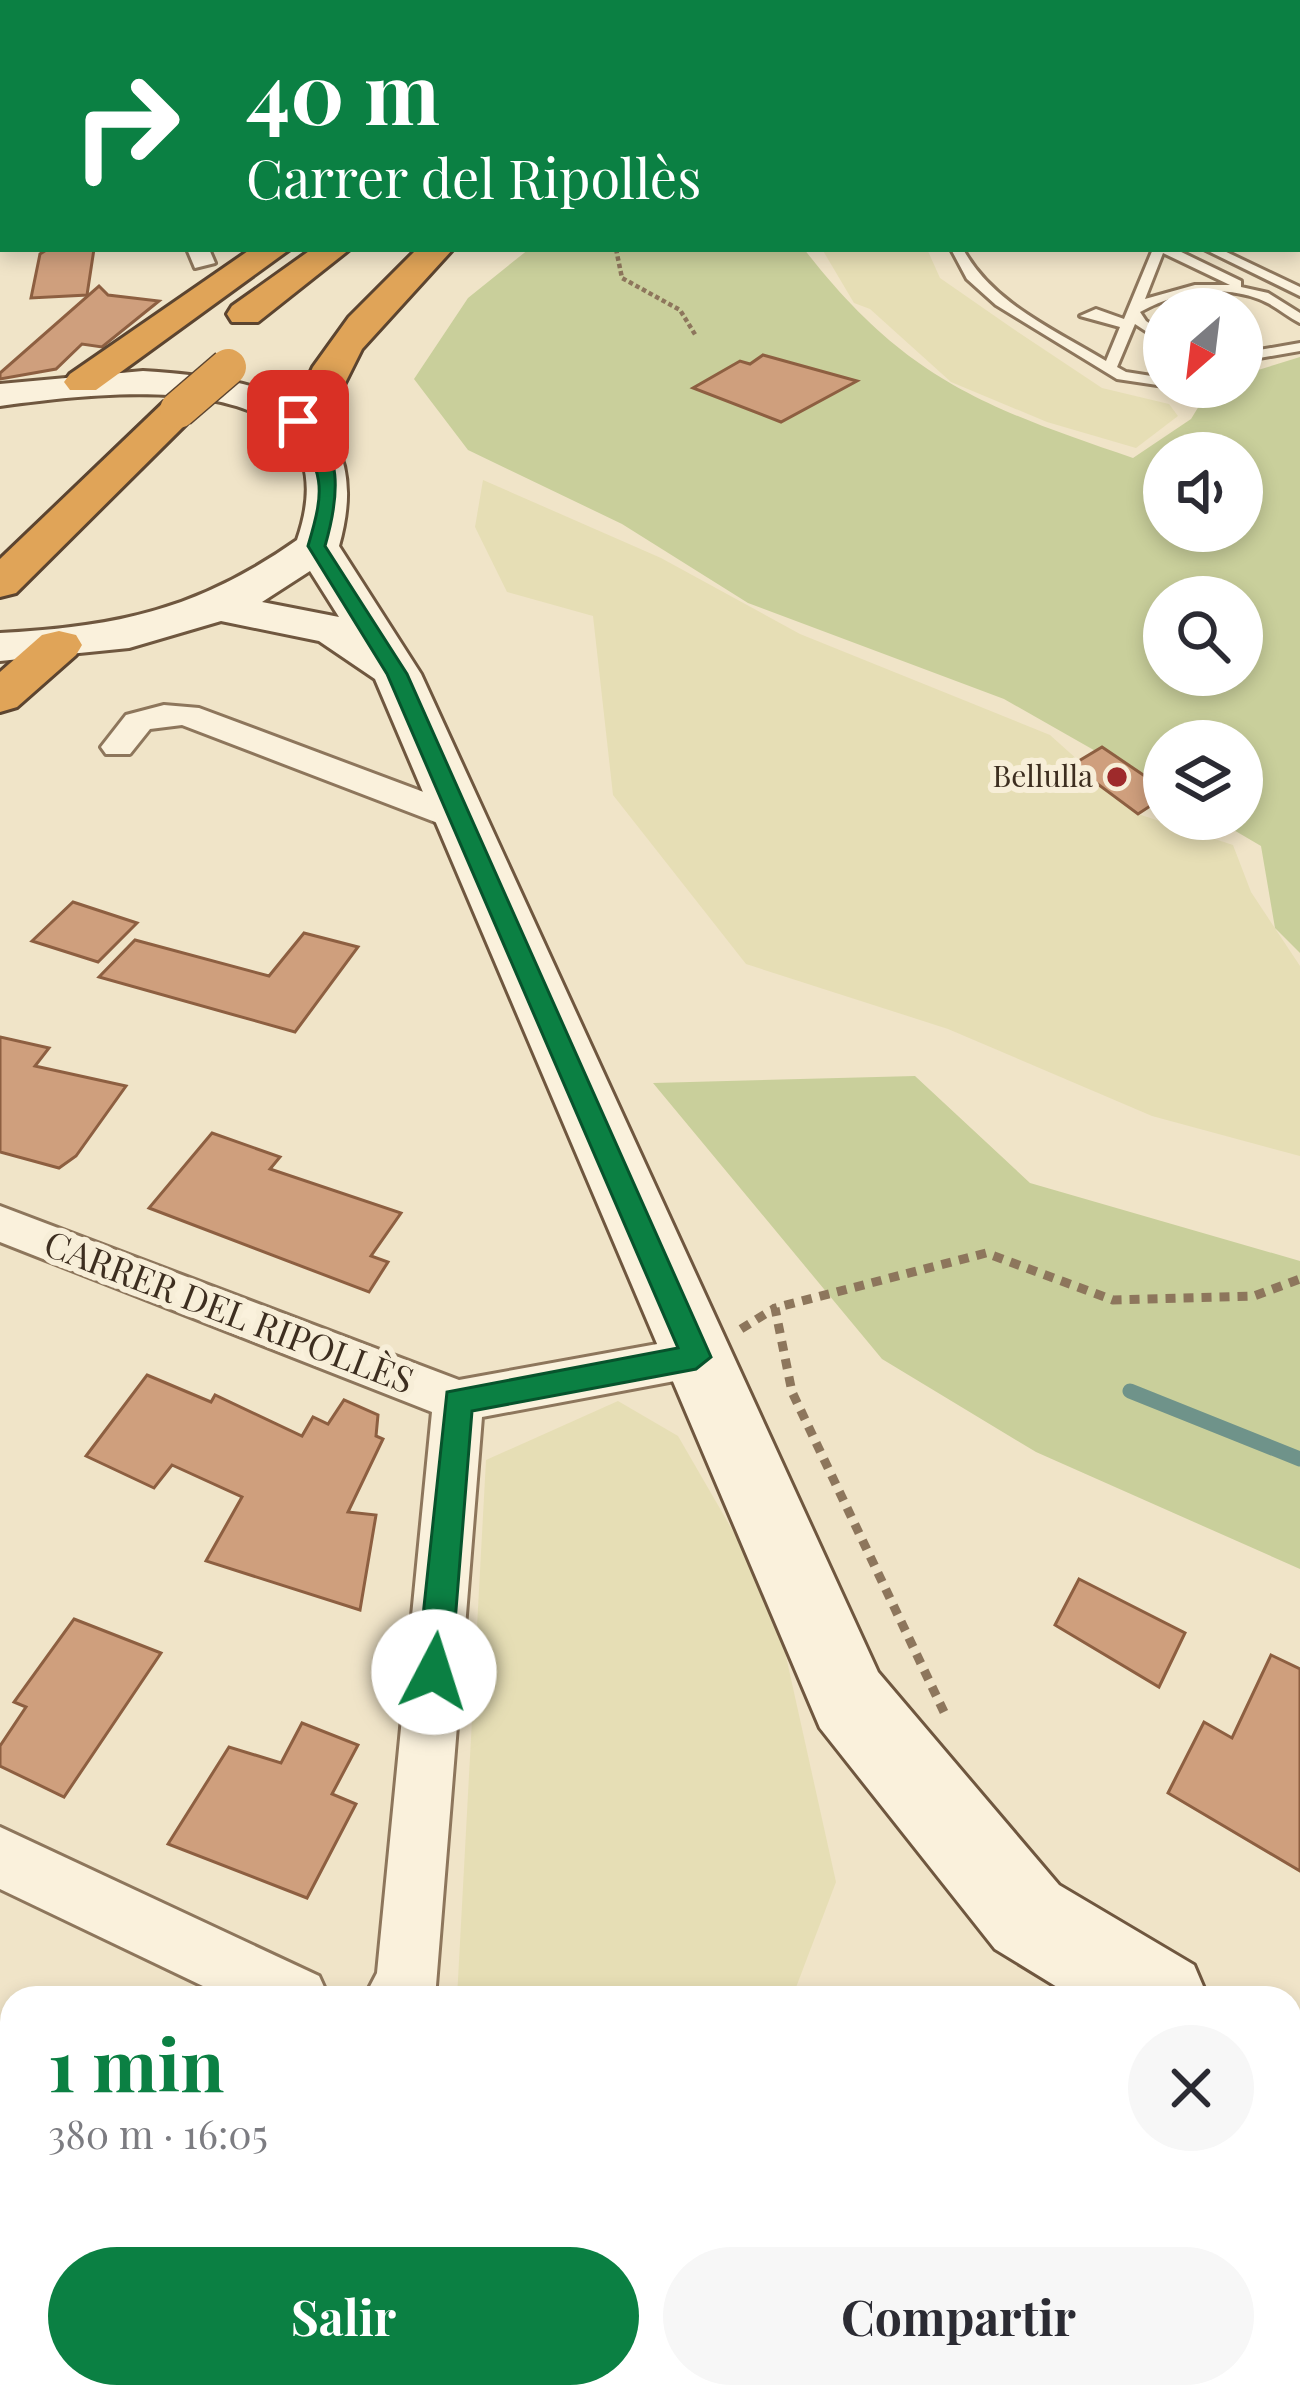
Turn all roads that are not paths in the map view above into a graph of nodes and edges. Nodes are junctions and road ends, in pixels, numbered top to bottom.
1 (269, 252) edge
2 (330, 252) edge
3 (371, 252) edge
4 (433, 252) edge
5 (959, 252) edge
6 (1161, 252) edge
7 (1168, 252) edge
8 (1216, 252) edge
9 (1244, 288) edge
10 (1300, 292) edge
11 (1263, 297) edge
12 (1143, 306) edge
13 (1086, 316) dead end
14 (1130, 318) junction
15 (1300, 319) edge
16 (1143, 325) edge
17 (1295, 345) edge
18 (1263, 352) edge
19 (1109, 368) junction
20 (1143, 379) edge
21 (83, 382) junction
22 (0, 394) edge
23 (298, 421) junction
24 (0, 535) edge
25 (316, 546) junction
26 (0, 584) edge
27 (223, 608) junction
28 (58, 645) junction
29 (0, 647) edge
30 (397, 674) junction
31 (0, 697) edge
32 (118, 747) dead end
33 (456, 818) junction
34 (0, 1223) edge
35 (696, 1357) junction
36 (458, 1401) junction
37 (0, 1857) edge
38 (273, 1986) edge
39 (406, 1986) edge
40 (1141, 1986) edge

1 - 21 highway
2 - 24 highway
3 - 26 highway, bridge
4 - 23 highway
5 - 19 lane
6 - 14 lane
7 - 9 lane
8 - 10 lane
11 - 15 lane
12 - 14 lane
13 - 14 lane
14 - 16 lane
14 - 19 lane
17 - 18 lane
19 - 20 lane
21 - 22 main road
21 - 23 main road
23 - 25 main road
25 - 27 main road
25 - 30 main road
27 - 28 main road
27 - 30 main road
28 - 29 main road
28 - 31 highway
30 - 33 main road
32 - 33 street
33 - 35 main road
34 - 36 street, CARRER DEL RIPOLLÈS
35 - 36 street, CARRER DEL RIPOLLÈS
35 - 40 main road
36 - 39 street, CARRER DEL RIPOLLÈS
37 - 38 street

